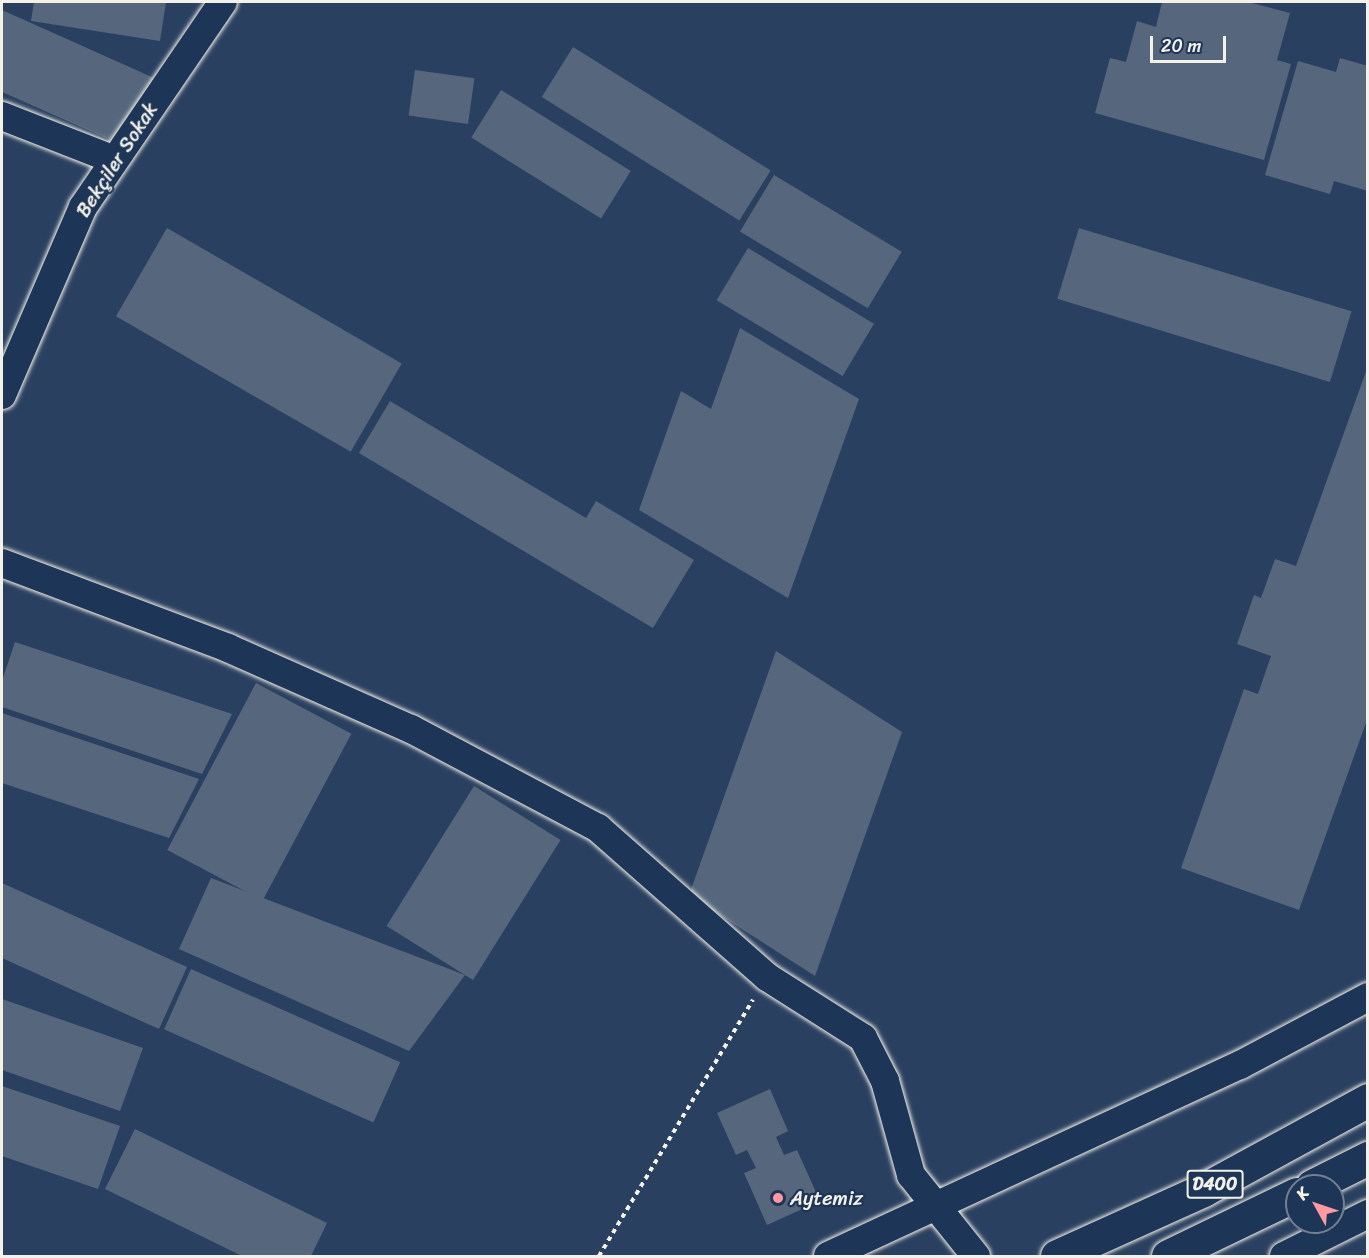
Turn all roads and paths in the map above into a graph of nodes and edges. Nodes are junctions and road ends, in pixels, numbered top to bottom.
1 (223, 2) edge
2 (2, 116) edge
3 (115, 160) junction
4 (2, 395) edge
5 (2, 563) edge
6 (767, 977) junction
7 (1368, 997) edge
8 (1368, 1100) edge
9 (1368, 1158) edge
10 (1336, 1174) edge
11 (1285, 1200) edge
12 (934, 1208) junction
13 (1368, 1214) edge
14 (599, 1257) edge
15 (828, 1257) edge
16 (976, 1257) edge
17 (1057, 1257) edge
18 (1168, 1257) edge
19 (1284, 1257) edge

1 - 3 street, Bekçiler Sokak
2 - 3 street
3 - 4 street, Bekçiler Sokak
5 - 6 street
6 - 12 street
6 - 14 path
7 - 12 street
8 - 17 highway, D400
9 - 10 highway
11 - 18 highway, D400
12 - 15 street
12 - 16 street
13 - 19 street

